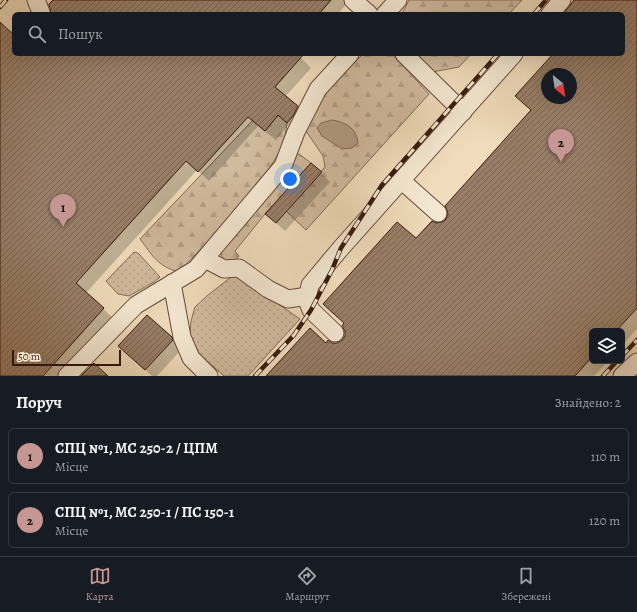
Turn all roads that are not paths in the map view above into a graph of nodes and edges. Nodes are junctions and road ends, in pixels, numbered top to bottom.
1 (353, 0) edge
2 (398, 0) edge
3 (562, 0) edge
4 (367, 12) edge
5 (387, 12) edge
6 (552, 12) edge
7 (348, 56) edge
8 (406, 56) edge
9 (512, 56) edge
10 (463, 112) junction
11 (402, 181) junction
12 (438, 213) dead end
13 (205, 259) junction
14 (172, 283) junction
15 (308, 296) junction
16 (335, 333) dead end
17 (637, 362) edge
18 (67, 376) edge
19 (208, 376) edge
20 (622, 376) edge

1 - 4 lane
2 - 5 lane
3 - 6 lane
7 - 13 lane
8 - 10 lane
9 - 10 lane
10 - 11 lane
11 - 12 lane
11 - 15 lane
13 - 14 lane
13 - 15 lane
14 - 18 lane
14 - 19 lane
15 - 16 lane
17 - 20 lane

